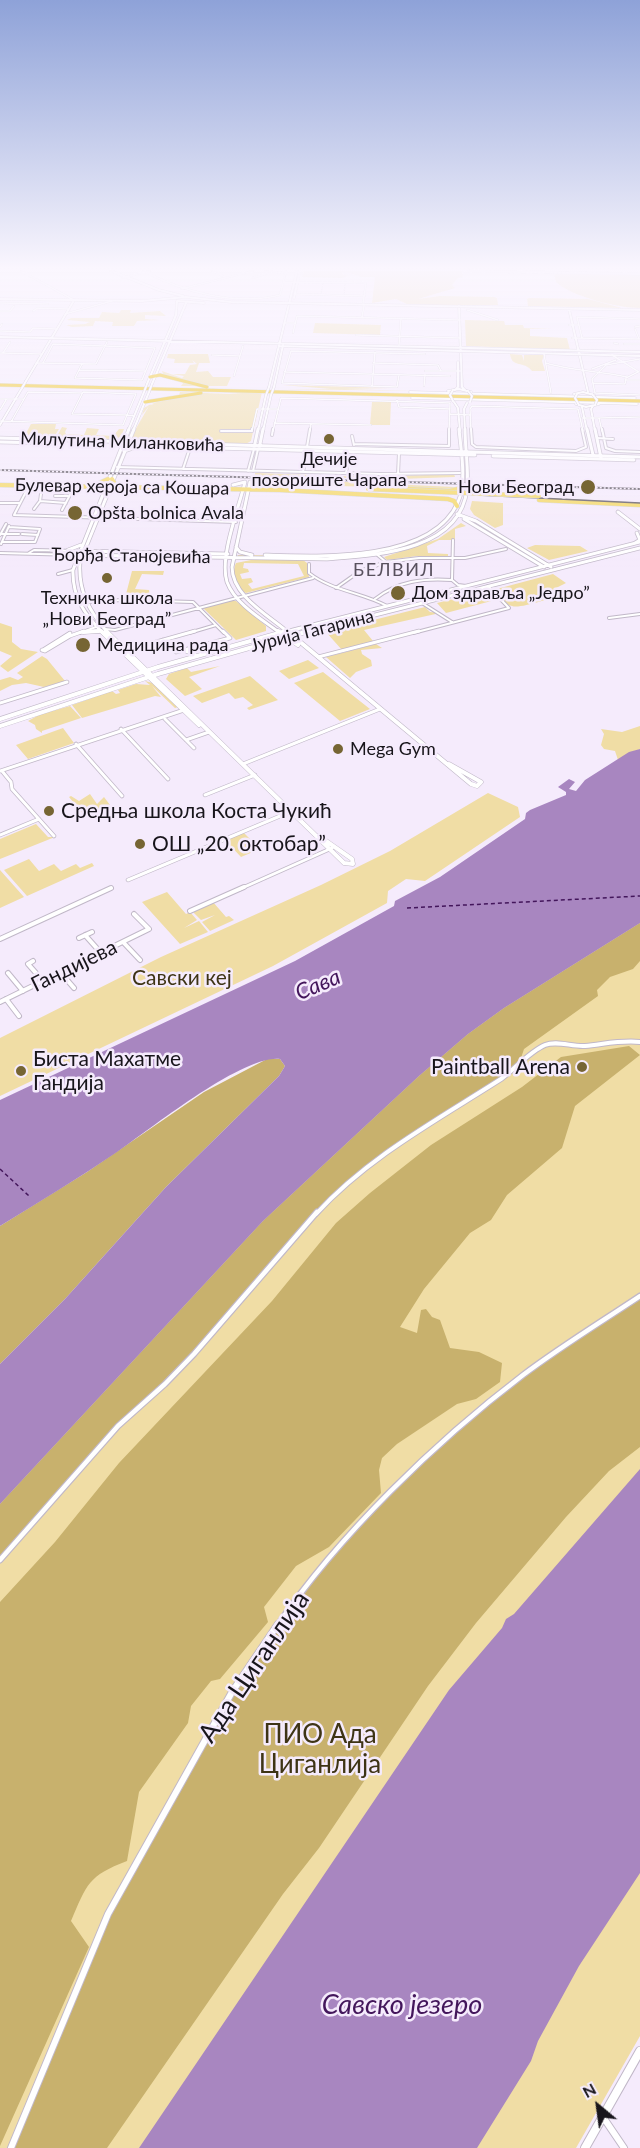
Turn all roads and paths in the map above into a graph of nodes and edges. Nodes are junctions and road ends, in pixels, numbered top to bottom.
1 (31, 371) edge
2 (78, 371) edge
3 (146, 371) edge
4 (155, 371) edge
5 (156, 371) edge
6 (158, 371) edge
7 (235, 371) edge
8 (273, 371) edge
9 (276, 371) edge
10 (425, 371) edge
11 (460, 371) edge
12 (547, 371) edge
13 (580, 371) edge
14 (597, 371) edge
15 (602, 371) edge
16 (639, 372) edge
17 (284, 374) junction
18 (373, 374) junction
19 (156, 375) junction
20 (272, 375) junction
21 (276, 375) junction
22 (399, 375) junction
23 (425, 375) junction
24 (234, 376) dead end
25 (450, 376) dead end
26 (171, 378) junction
27 (357, 378) dead end
28 (626, 378) junction
29 (640, 380) edge
30 (151, 382) junction
31 (593, 383) junction
32 (0, 384) edge
33 (625, 384) junction
34 (424, 386) dead end
35 (207, 387) junction
36 (356, 387) junction
37 (372, 387) junction
38 (157, 388) junction
39 (176, 389) junction
40 (460, 389) junction
41 (259, 391) junction
42 (206, 392) junction
43 (411, 392) junction
44 (581, 392) junction
45 (82, 393) junction
46 (147, 393) junction
47 (551, 393) dead end
48 (385, 394) junction
49 (591, 394) junction
50 (509, 395) junction
51 (628, 395) junction
52 (537, 396) junction
53 (412, 398) junction
54 (0, 399) edge
55 (7, 399) junction
56 (15, 399) junction
57 (24, 399) junction
58 (162, 399) junction
59 (143, 400) junction
60 (397, 400) junction
61 (511, 400) junction
62 (639, 400) edge
63 (157, 401) junction
64 (444, 401) junction
65 (539, 401) junction
66 (453, 402) junction
67 (469, 402) junction
68 (140, 407) junction
69 (581, 407) junction
70 (593, 407) junction
71 (450, 408) junction
72 (263, 409) junction
73 (268, 409) junction
74 (277, 409) junction
75 (0, 410) edge
76 (450, 414) junction
77 (459, 415) junction
78 (464, 415) junction
79 (470, 415) junction
80 (127, 416) junction
81 (134, 416) junction
82 (640, 417) edge
83 (581, 418) junction
84 (586, 418) junction
85 (593, 418) junction
86 (599, 418) junction
87 (10, 422) junction
88 (1, 423) edge
89 (274, 423) junction
90 (311, 424) junction
91 (371, 425) dead end
92 (221, 431) dead end
93 (272, 435) dead end
94 (451, 435) junction
95 (459, 435) junction
96 (465, 435) junction
97 (471, 435) junction
98 (352, 436) dead end
99 (128, 437) junction
100 (585, 438) junction
101 (590, 438) junction
102 (597, 438) junction
103 (604, 438) junction
104 (0, 439) edge
105 (259, 439) junction
106 (613, 439) dead end
107 (110, 443) junction
108 (125, 444) junction
109 (139, 444) junction
110 (459, 445) junction
111 (465, 445) junction
112 (354, 446) junction
113 (190, 447) junction
114 (241, 447) junction
115 (257, 448) junction
116 (270, 448) junction
117 (307, 449) junction
118 (599, 449) junction
119 (593, 450) junction
120 (122, 451) junction
121 (445, 451) junction
122 (640, 452) edge
123 (399, 453) junction
124 (460, 453) junction
125 (465, 453) junction
126 (481, 454) junction
127 (255, 455) junction
128 (580, 455) junction
129 (617, 456) junction
130 (594, 457) junction
131 (601, 457) junction
132 (640, 459) edge
133 (460, 462) junction
134 (465, 462) junction
135 (117, 467) junction
136 (346, 467) dead end
137 (183, 469) junction
138 (248, 471) junction
139 (253, 471) junction
140 (303, 472) junction
141 (460, 473) junction
142 (346, 474) junction
143 (398, 474) junction
144 (110, 479) junction
145 (0, 483) edge
146 (29, 486) junction
147 (90, 486) junction
148 (107, 487) junction
149 (122, 487) junction
150 (232, 487) junction
151 (247, 487) junction
152 (262, 487) junction
153 (461, 490) junction
154 (370, 491) junction
155 (467, 492) joint
156 (71, 493) dead end
157 (41, 494) dead end
158 (104, 495) junction
159 (54, 496) dead end
160 (68, 496) junction
161 (40, 501) junction
162 (0, 503) edge
163 (20, 503) junction
164 (66, 503) junction
165 (640, 505) edge
166 (463, 508) junction
167 (34, 509) dead end
168 (62, 510) dead end
169 (456, 512) junction
170 (618, 512) joint
171 (95, 517) junction
172 (624, 518) joint
173 (467, 521) junction
174 (476, 521) junction
175 (236, 522) junction
176 (452, 522) junction
177 (6, 526) edge
178 (445, 528) joint
179 (436, 532) junction
180 (639, 532) edge
181 (0, 534) edge
182 (6, 534) junction
183 (38, 535) junction
184 (504, 538) junction
185 (453, 540) dead end
186 (499, 540) junction
187 (2, 542) edge
188 (640, 542) edge
189 (87, 543) junction
190 (634, 544) junction
191 (81, 545) junction
192 (230, 547) junction
193 (236, 547) junction
194 (640, 548) edge
195 (506, 549) dead end
196 (374, 551) junction
197 (66, 552) junction
198 (0, 553) edge
199 (81, 553) junction
200 (99, 553) junction
201 (29, 554) junction
202 (213, 556) junction
203 (228, 556) junction
204 (233, 556) junction
205 (296, 556) junction
206 (379, 556) junction
207 (252, 557) junction
208 (452, 558) junction
209 (535, 559) junction
210 (286, 560) junction
211 (303, 560) junction
212 (316, 560) junction
213 (75, 562) junction
214 (80, 562) junction
215 (386, 562) junction
216 (559, 563) junction
217 (309, 564) junction
218 (547, 566) junction
219 (226, 567) junction
220 (232, 567) junction
221 (73, 570) junction
222 (532, 570) junction
223 (552, 570) junction
224 (58, 574) dead end
225 (313, 578) junction
226 (452, 580) junction
227 (458, 585) junction
228 (467, 586) junction
229 (488, 586) junction
230 (336, 588) junction
231 (454, 589) junction
232 (244, 596) junction
233 (238, 597) junction
234 (375, 600) junction
235 (422, 603) junction
236 (86, 604) junction
237 (380, 606) junction
238 (198, 607) junction
239 (640, 614) edge
240 (609, 618) dead end
241 (91, 621) junction
242 (453, 622) junction
243 (278, 624) junction
244 (98, 625) junction
245 (217, 625) junction
246 (271, 625) junction
247 (307, 626) junction
248 (115, 630) junction
249 (312, 630) junction
250 (82, 631) junction
251 (103, 631) junction
252 (287, 631) junction
253 (280, 632) junction
254 (291, 635) junction
255 (112, 636) junction
256 (261, 637) junction
257 (286, 637) junction
258 (163, 640) junction
259 (266, 642) junction
260 (296, 644) junction
261 (122, 645) junction
262 (303, 646) junction
263 (184, 650) junction
264 (44, 651) dead end
265 (198, 655) junction
266 (318, 657) junction
267 (136, 662) junction
268 (165, 664) junction
269 (328, 667) junction
270 (145, 670) junction
271 (166, 670) junction
272 (150, 675) junction
273 (125, 676) junction
274 (67, 682) dead end
275 (128, 682) junction
276 (157, 682) junction
277 (0, 703) edge
278 (380, 709) junction
279 (186, 710) junction
280 (0, 719) edge
281 (165, 719) dead end
282 (0, 726) edge
283 (122, 729) junction
284 (209, 732) junction
285 (186, 740) junction
286 (76, 744) junction
287 (194, 748) dead end
288 (243, 764) junction
289 (1, 771) edge
290 (255, 775) junction
291 (168, 779) dead end
292 (481, 782) dead end
293 (122, 795) dead end
294 (205, 795) dead end
295 (292, 811) junction
296 (39, 819) junction
297 (0, 836) edge
298 (54, 836) dead end
299 (332, 848) joint
300 (128, 880) dead end
301 (111, 888) dead end
302 (190, 911) dead end
303 (134, 914) dead end
304 (149, 929) joint
305 (92, 932) dead end
306 (85, 935) junction
307 (79, 938) dead end
308 (0, 939) edge
309 (123, 942) junction
310 (101, 952) junction
311 (140, 960) dead end
312 (33, 961) dead end
313 (81, 962) junction
314 (86, 968) dead end
315 (61, 972) junction
316 (8, 973) dead end
317 (43, 981) junction
318 (74, 988) dead end
319 (23, 991) junction
320 (6, 999) junction
321 (0, 1002) edge
322 (19, 1016) dead end
323 (640, 1042) edge
324 (640, 1296) edge
325 (0, 1560) edge
326 (640, 2050) edge
327 (603, 2116) junction
328 (11, 2148) edge
329 (585, 2148) edge
330 (624, 2148) edge

1 - 56 street, bridge
2 - 3 street
4 - 30 main road
5 - 19 highway
6 - 26 highway
7 - 24 street
8 - 20 street
9 - 21 street
10 - 23 street
11 - 40 street
12 - 47 street
13 - 44 street
14 - 31 street
15 - 28 street
16 - 28 street
17 - 18 street
17 - 21 street
17 - 36 street
18 - 22 street
18 - 37 street
19 - 26 highway
19 - 30 highway
20 - 21 street
20 - 72 street, bridge
21 - 73 street, bridge
22 - 23 street
22 - 37 street
23 - 25 street
23 - 34 street
26 - 30 highway
26 - 35 highway
26 - 39 highway
27 - 36 street
28 - 29 street
28 - 33 street
30 - 46 street, bridge
31 - 33 street
31 - 51 street
32 - 38 highway
33 - 51 street
35 - 39 highway
35 - 41 highway
36 - 37 street
38 - 39 highway
38 - 41 highway
39 - 42 highway
39 - 58 highway
40 - 43 street, bridge
40 - 50 street, bridge
40 - 66 street, bridge
40 - 67 street, bridge
41 - 42 highway
41 - 48 highway
42 - 63 highway
43 - 48 highway
43 - 50 street
44 - 49 street
44 - 49 street
44 - 52 street, bridge
44 - 69 street, bridge
45 - 57 street
45 - 80 street
45 - 80 street
46 - 58 highway
46 - 59 street
48 - 53 highway
48 - 62 highway
49 - 62 street, bridge
49 - 70 street, bridge
50 - 52 street
51 - 62 street
52 - 62 street
53 - 61 street
53 - 64 street
54 - 55 street
55 - 56 street
55 - 75 street
56 - 57 street
56 - 88 street
57 - 87 street
58 - 59 highway
59 - 63 highway
59 - 68 highway
60 - 64 street
60 - 71 street
60 - 74 street
61 - 65 street
61 - 67 street, bridge
62 - 65 street
62 - 70 street, bridge
63 - 68 highway
64 - 66 street
64 - 71 street
65 - 69 street, bridge
66 - 67 street
66 - 77 street, bridge
67 - 78 street
68 - 81 street
68 - 99 street
69 - 70 street
69 - 84 street
70 - 85 street
71 - 76 street
72 - 73 street
72 - 92 street
72 - 105 street
73 - 74 street
73 - 105 street
74 - 89 street
76 - 77 street
76 - 94 street
77 - 78 street
77 - 95 street
78 - 79 street
78 - 96 street
79 - 83 street
79 - 97 street
80 - 81 street
80 - 87 street
81 - 99 street
82 - 86 street
83 - 84 street
83 - 100 street
84 - 85 street
84 - 101 street
85 - 86 street
85 - 102 street
86 - 103 street
87 - 88 street
89 - 90 street
89 - 93 street
90 - 91 street
90 - 117 street
94 - 95 street
94 - 121 street
95 - 110 street
96 - 97 street
96 - 111 street
97 - 100 street
98 - 112 street
99 - 107 street
99 - 108 street
99 - 109 street
100 - 101 street
101 - 119 street
102 - 103 street
102 - 118 street
103 - 106 street
103 - 122 street
104 - 107 street, Милутина Миланковића
104 - 107 street, Милутина Миланковића
105 - 114 street
105 - 115 street
105 - 116 street
107 - 108 street, Милутина Миланковића
107 - 120 street
108 - 109 street, Милутина Миланковића
108 - 120 street
109 - 113 street, Милутина Миланковића
109 - 114 street, Милутина Миланковића
109 - 120 street
110 - 121 street
110 - 124 street
111 - 125 street
111 - 126 street
112 - 117 street, Милутина Миланковића
112 - 121 street, Милутина Миланковића
113 - 114 street, Милутина Миланковића
113 - 137 street
114 - 115 street, Милутина Миланковића
114 - 127 street
115 - 116 street, Милутина Миланковића
115 - 127 street
116 - 117 street, Милутина Миланковића
116 - 127 street
117 - 123 street, Милутина Миланковића
117 - 140 street
118 - 129 street
118 - 131 street
119 - 128 street
119 - 130 street
120 - 135 street
120 - 144 main road
121 - 123 street, Милутина Миланковића
121 - 124 street, Милутина Миланковића
121 - 133 street
123 - 143 street
124 - 125 street, Милутина Миланковића
124 - 133 street
125 - 126 street, Милутина Миланковића
125 - 134 street
126 - 128 street, Милутина Миланковића
126 - 130 street, Милутина Миланковића
126 - 134 street
127 - 138 street
127 - 139 street
128 - 130 street, Милутина Миланковића
129 - 131 street, Милутина Миланковића
129 - 132 street, Милутина Миланковића
130 - 131 street, Милутина Миланковића
131 - 132 street, Милутина Миланковића
133 - 141 street
134 - 155 main road
135 - 137 street, Милутина Миланковића
135 - 144 street
136 - 142 street
137 - 138 street, Милутина Миланковића
138 - 139 street, Милутина Миланковића
139 - 140 street, Милутина Миланковића
140 - 142 street, Милутина Миланковића
141 - 143 street, Милутина Миланковића
141 - 153 street
142 - 143 street, Милутина Миланковића
144 - 147 main road
144 - 148 main road
144 - 149 main road
145 - 146 main road, Булевар хероја са Кошара
145 - 147 main road, Булевар хероја са Кошара
146 - 147 main road, Булевар хероја са Кошара
146 - 163 street
147 - 148 main road, Булевар хероја са Кошара
147 - 158 main road
148 - 149 main road, Булевар хероја са Кошара
148 - 158 street
149 - 150 main road, Булевар хероја са Кошара
149 - 158 main road
150 - 151 main road, Булевар хероја са Кошара
150 - 151 main road
151 - 152 main road
151 - 152 main road, Булевар хероја са Кошара
151 - 175 street
151 - 193 street
152 - 154 main road, Булевар хероја са Кошара
153 - 154 main road, bridge
153 - 169 street
154 - 165 main road, Булевар хероја са Кошара, bridge
154 - 169 main road, bridge
155 - 166 street
156 - 160 street
157 - 161 street
158 - 171 street
159 - 160 street
160 - 164 street
161 - 164 street
161 - 167 street
162 - 163 street
163 - 171 street
164 - 168 street
165 - 170 main road
166 - 169 street
166 - 174 street
169 - 173 street
169 - 174 street
169 - 176 street
169 - 179 street
170 - 172 main road
171 - 175 street
171 - 189 street
171 - 191 street
172 - 180 street
173 - 176 main road
173 - 186 main road
174 - 184 street
175 - 192 street
176 - 178 street
177 - 181 street
177 - 182 street
177 - 183 street
178 - 179 main road
179 - 196 street
179 - 206 street
180 - 190 street
181 - 182 street
182 - 183 street
182 - 187 street
183 - 187 street
184 - 186 street
184 - 209 main road
185 - 208 street
186 - 209 street
188 - 190 street, Јурија Гагарина
189 - 199 street
189 - 200 street
190 - 216 main road, Јурија Гагарина
191 - 197 street
191 - 199 street
192 - 202 main road
192 - 203 main road
193 - 204 street
193 - 207 street
194 - 223 street, Јурија Гагарина
195 - 208 street, Јурија Гагарина
196 - 205 street
196 - 206 street
197 - 199 street, Ђорђа Станојевића
197 - 201 street, Ђорђа Станојевића
197 - 201 street, Ђорђа Станојевића
197 - 213 main road
198 - 201 street, Ђорђа Станојевића
199 - 200 street, Ђорђа Станојевића
199 - 213 street
199 - 214 street
200 - 202 street, Ђорђа Станојевића
200 - 214 street
202 - 203 street, Ђорђа Станојевића
202 - 219 street
203 - 204 street, Ђорђа Станојевића
203 - 219 street
204 - 207 street, Ђорђа Станојевића
204 - 220 street
205 - 207 street
205 - 210 street
206 - 212 street
206 - 215 street
207 - 210 street
207 - 220 street
208 - 215 street, Јурија Гагарина
208 - 226 street
209 - 216 street
209 - 218 street
209 - 222 main road
210 - 211 street
211 - 212 street
211 - 217 street
212 - 217 street
213 - 221 street
214 - 236 street
215 - 230 street, Јурија Гагарина
216 - 218 street, Јурија Гагарина
217 - 225 street
218 - 222 street, Јурија Гагарина
218 - 223 street
219 - 233 street
220 - 232 street
221 - 224 street
221 - 241 street
222 - 228 street, Јурија Гагарина
223 - 229 main road, Јурија Гагарина
225 - 230 street, Јурија Гагарина
225 - 232 street
226 - 227 street
226 - 234 street, Јурија Гагарина
227 - 228 street, Јурија Гагарина
227 - 231 street
228 - 231 street, Јурија Гагарина
229 - 235 main road, Јурија Гагарина
229 - 242 street, Јурија Гагарина
230 - 234 street, Јурија Гагарина
231 - 237 street, Јурија Гагарина
232 - 233 street
232 - 243 street
233 - 238 street
233 - 246 street
234 - 237 street, Јурија Гагарина
235 - 242 street
235 - 249 street, Јурија Гагарина
236 - 238 street
236 - 244 street
237 - 247 street, Јурија Гагарина
238 - 245 street
238 - 248 street
239 - 240 street
241 - 244 main road
241 - 250 street
242 - 266 street, Јурија Гагарина
243 - 247 street
243 - 252 street
244 - 250 street
244 - 251 street
245 - 258 street
245 - 263 street, Јурија Гагарина
246 - 253 street
246 - 256 street
247 - 252 street, Јурија Гагарина
248 - 251 street
248 - 255 street
249 - 254 street, Јурија Гагарина
249 - 262 street
250 - 251 main road
250 - 264 street
251 - 255 street
251 - 267 street
252 - 253 main road, Јурија Гагарина
252 - 254 street
253 - 256 street, Јурија Гагарина
253 - 257 street
254 - 257 main road, Јурија Гагарина
254 - 262 street
255 - 261 street
256 - 265 street, Јурија Гагарина
257 - 259 street, Јурија Гагарина
257 - 260 street
258 - 261 street
258 - 263 street
259 - 260 street
259 - 271 main road, Јурија Гагарина
260 - 269 street
261 - 267 street
262 - 266 street
263 - 265 street
265 - 268 street, Јурија Гагарина
266 - 269 street
267 - 268 street
267 - 270 street
267 - 273 street
268 - 270 street, Јурија Гагарина
269 - 278 street
270 - 272 main road
270 - 273 street, Јурија Гагарина
271 - 272 street, Јурија Гагарина
271 - 276 street
272 - 275 main road, Јурија Гагарина
272 - 276 main road
273 - 280 street, Јурија Гагарина
274 - 277 street
275 - 276 street
275 - 282 street, Јурија Гагарина
276 - 279 street
278 - 288 street
278 - 292 street
279 - 283 street
279 - 284 street
281 - 285 street
283 - 286 street
283 - 291 street
284 - 285 street
284 - 288 street
285 - 287 street
286 - 289 street
286 - 293 street
288 - 290 street
289 - 296 street
290 - 294 street
290 - 295 street
295 - 299 street
295 - 300 street
296 - 297 street
296 - 298 street
299 - 302 street
301 - 308 street
303 - 304 street
304 - 309 street, Гандијева
305 - 306 street
306 - 307 street
306 - 310 street
309 - 310 street, Гандијева
309 - 311 street
310 - 313 street, Гандијева
312 - 317 street
313 - 314 street
313 - 315 street, Гандијева
315 - 317 street, Гандијева
315 - 318 street
316 - 319 street
317 - 319 street, Гандијева
319 - 320 street, Гандијева
320 - 321 street, Гандијева
320 - 322 street
323 - 325 street
324 - 328 street, Ада Циганлија
326 - 327 street
327 - 329 street
327 - 330 street

